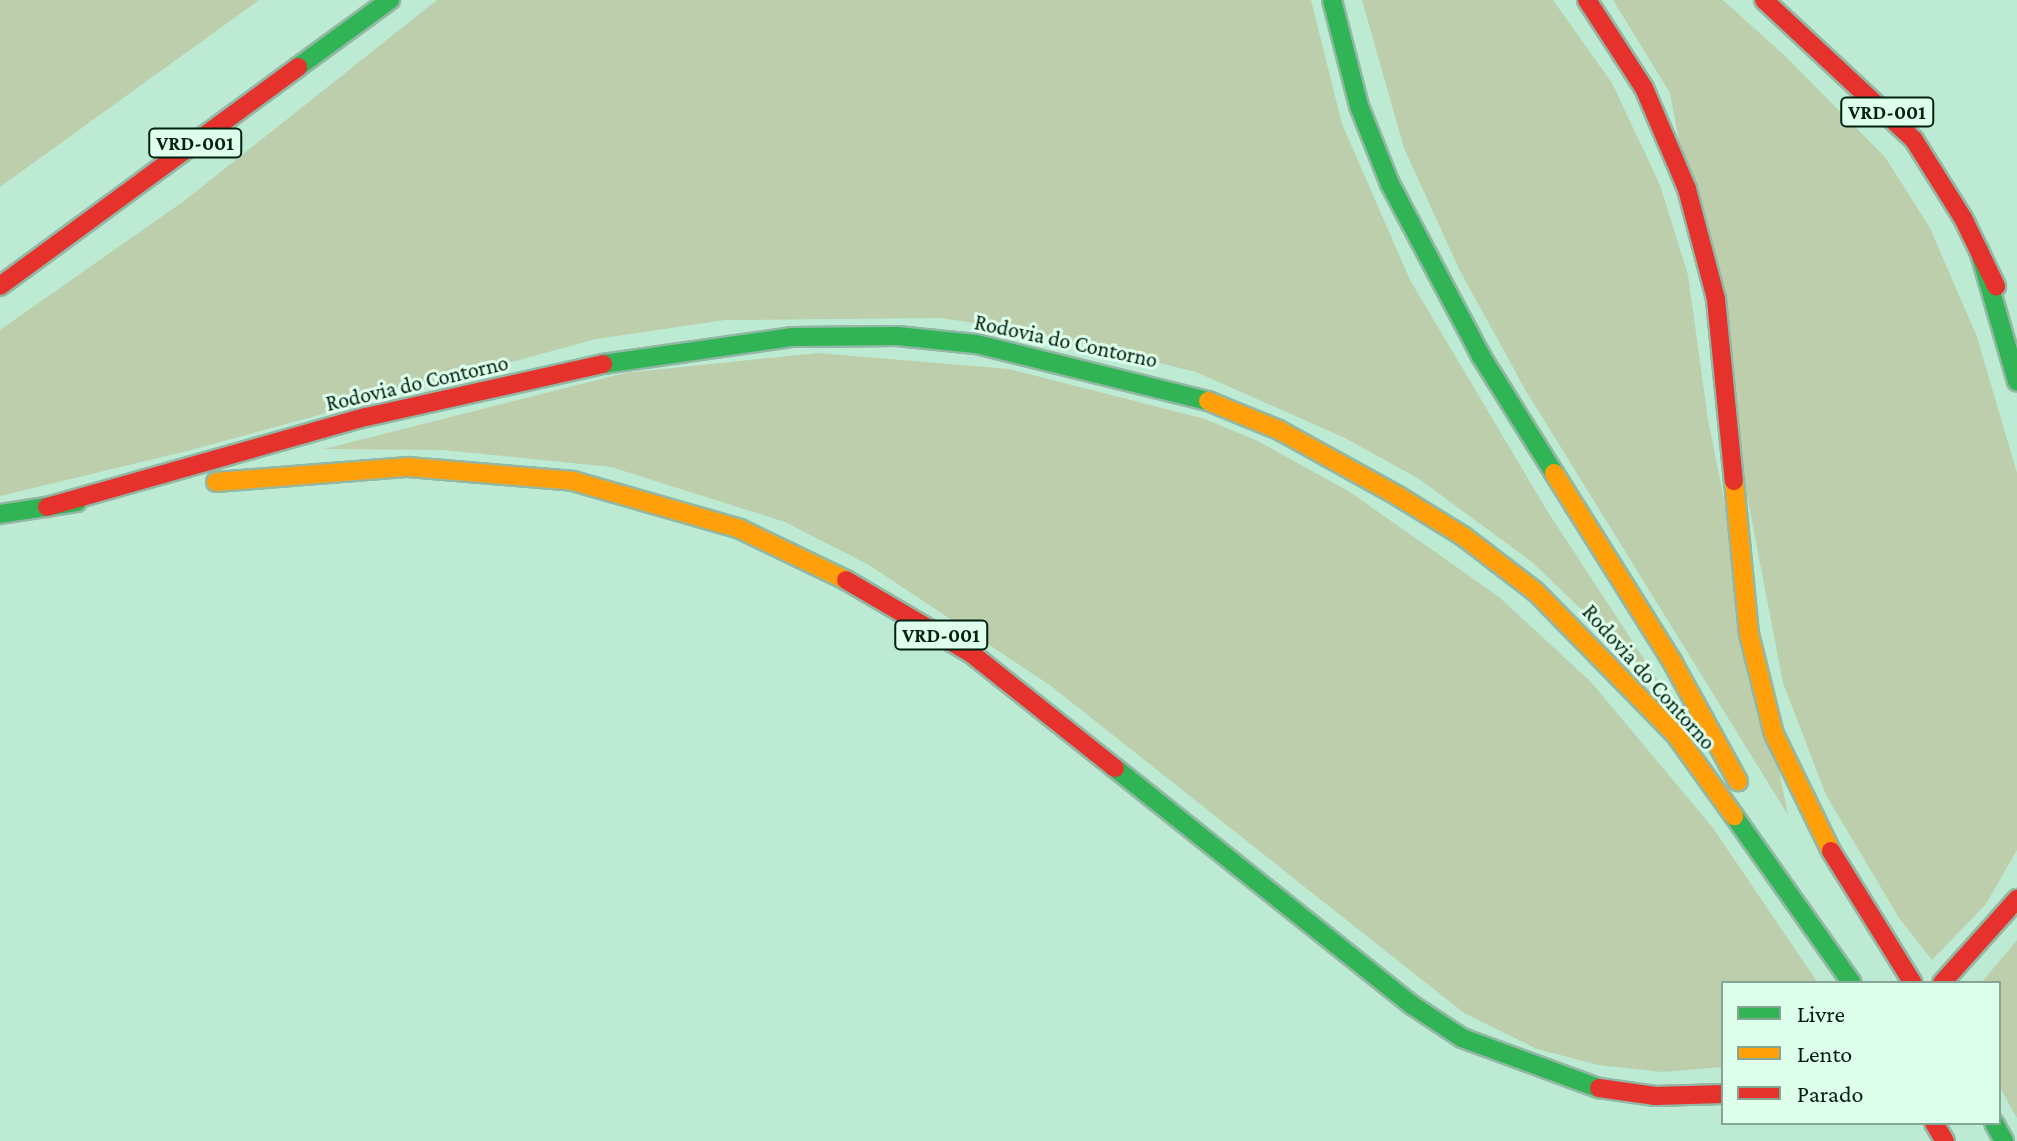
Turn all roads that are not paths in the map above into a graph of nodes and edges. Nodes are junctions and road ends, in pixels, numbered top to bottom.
1 (390, 0) edge
2 (1332, 0) edge
3 (1587, 0) edge
4 (1764, 0) edge
5 (1979, 250) junction
6 (0, 286) edge
7 (2017, 339) edge
8 (2017, 382) edge
9 (47, 507) junction
10 (0, 514) edge
11 (2017, 899) edge
12 (1851, 981) edge
13 (1851, 981) edge
14 (1912, 981) edge
15 (1944, 981) edge
16 (1721, 1094) edge

1 - 6 main road, VRD-001
2 - 12 main road
3 - 14 main road
4 - 5 main road, VRD-001
5 - 7 main road, VRD-001
5 - 8 main road, VRD-001
9 - 10 main road, VRD-001
9 - 13 main road, Rodovia do Contorno
9 - 16 main road, VRD-001
11 - 15 main road

